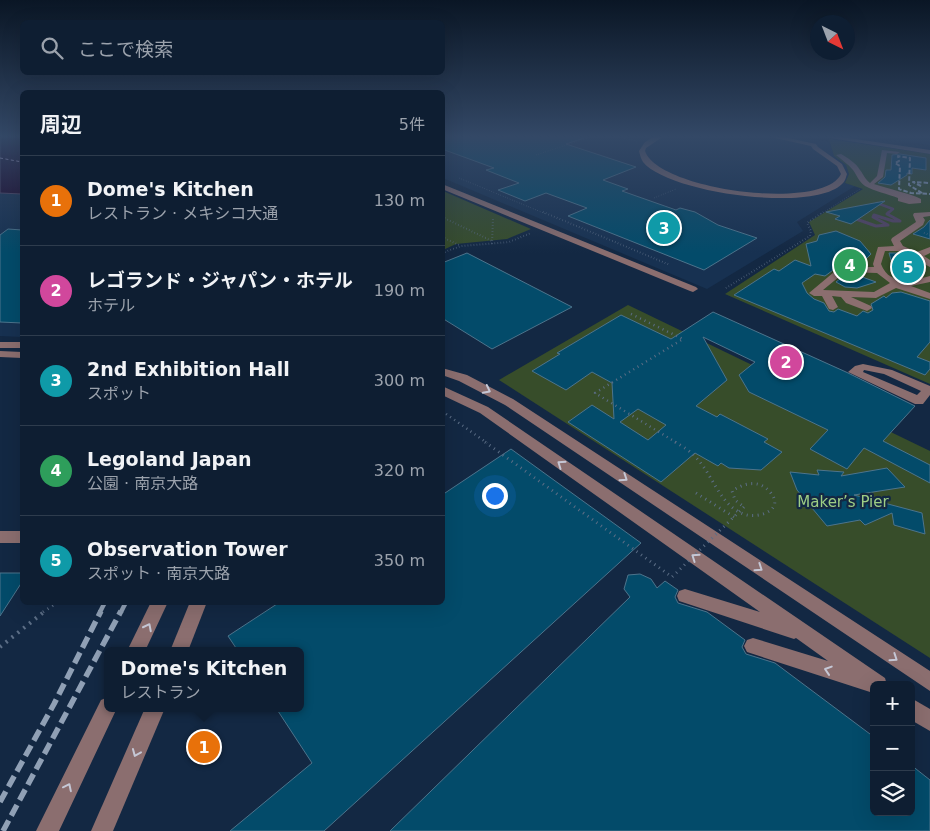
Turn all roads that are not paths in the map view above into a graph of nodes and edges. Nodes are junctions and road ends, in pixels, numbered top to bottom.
1 (670, 175) edge
2 (844, 175) edge
3 (858, 175) edge
4 (880, 175) edge
5 (872, 184) junction
6 (445, 187) edge
7 (930, 208) edge
8 (930, 214) edge
9 (900, 248) junction
10 (930, 250) edge
11 (917, 255) junction
12 (930, 264) edge
13 (880, 270) junction
14 (930, 279) edge
15 (900, 284) junction
16 (693, 289) dead end
17 (825, 293) junction
18 (844, 294) junction
19 (930, 296) edge
20 (833, 307) dead end
21 (867, 308) dead end
22 (0, 344) edge
23 (20, 345) edge
24 (0, 354) edge
25 (20, 355) edge
26 (445, 372) edge
27 (929, 390) edge
28 (445, 391) edge
29 (0, 536) edge
30 (20, 537) edge
31 (685, 596) dead end
32 (159, 605) edge
33 (198, 605) edge
34 (808, 635) junction
35 (753, 646) dead end
36 (138, 647) edge
37 (181, 647) edge
38 (871, 681) edge
39 (930, 682) edge
40 (870, 683) edge
41 (915, 711) edge
42 (106, 712) edge
43 (153, 712) edge
44 (930, 721) edge
45 (47, 831) edge
46 (102, 831) edge

1 - 2 street
3 - 5 street
4 - 5 street
5 - 7 street
6 - 16 street
8 - 9 street
9 - 11 street
9 - 13 street
10 - 11 street
11 - 12 street
13 - 15 street
13 - 17 street
14 - 15 street
15 - 18 street
15 - 19 street
17 - 18 street
17 - 20 street
18 - 21 street
22 - 23 street
24 - 25 street
26 -> 39 street
27 - 27 street
34 -> 28 street
29 - 30 street
31 - 34 street
36 -> 32 street
33 - 37 street
34 - 38 street
40 -> 35 street
41 - 44 street
45 -> 42 street
43 -> 46 street

